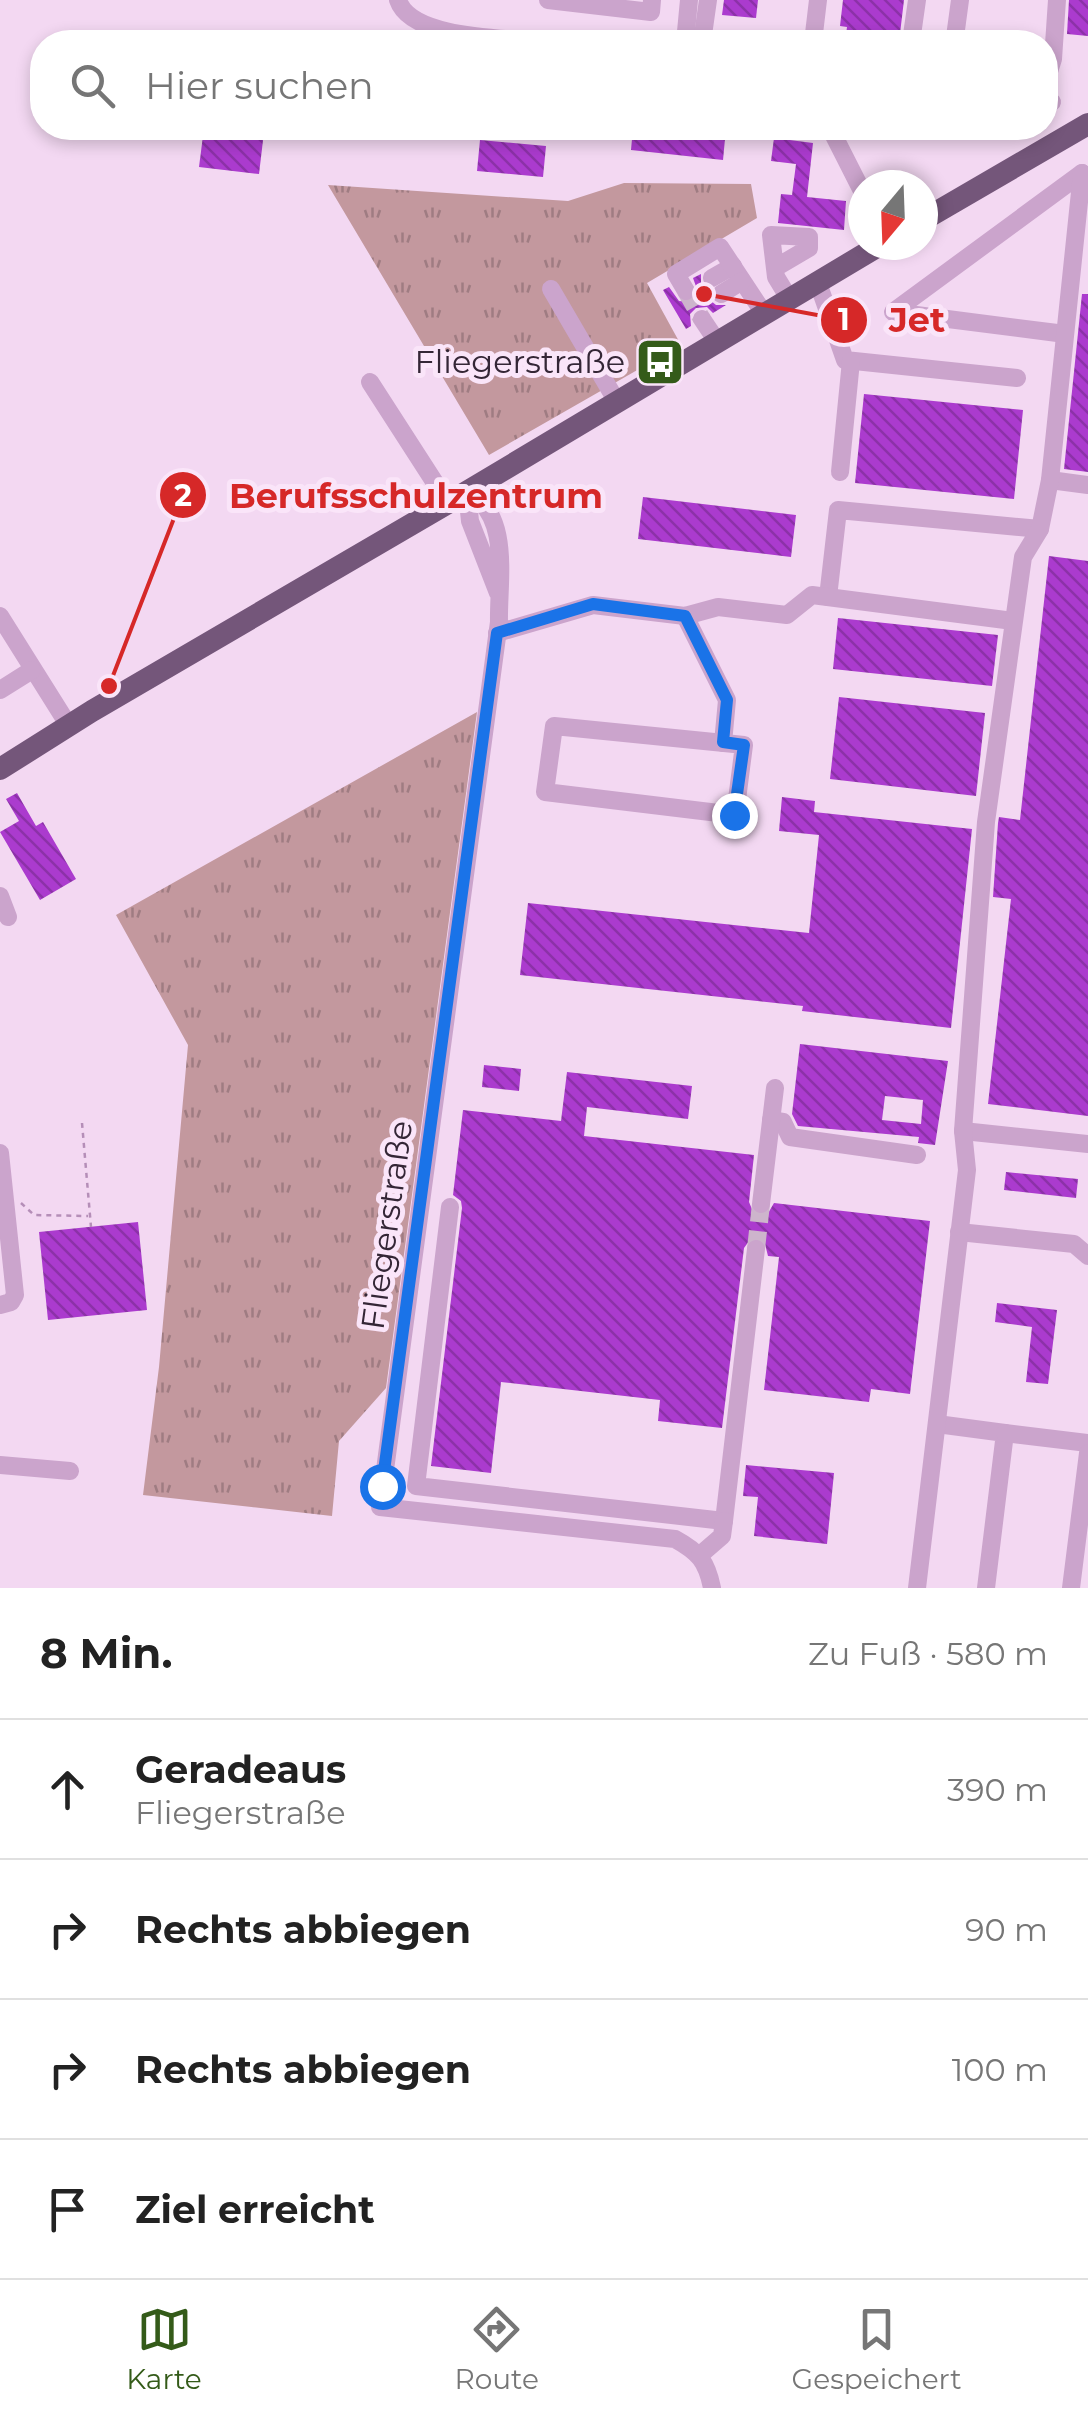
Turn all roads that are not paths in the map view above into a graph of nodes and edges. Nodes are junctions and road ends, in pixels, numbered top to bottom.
1 (548, 0) edge
2 (652, 0) edge
3 (689, 0) edge
4 (708, 0) edge
5 (818, 0) edge
6 (917, 0) edge
7 (960, 0) edge
8 (1058, 0) edge
9 (395, 2) edge
10 (441, 30) edge
11 (686, 30) edge
12 (704, 30) edge
13 (815, 30) edge
14 (913, 30) edge
15 (956, 30) edge
16 (1055, 30) edge
17 (1088, 124) edge
18 (836, 140) edge
19 (851, 170) edge
20 (938, 211) edge
21 (856, 260) edge
22 (775, 268) dead end
23 (738, 273) junction
24 (818, 284) junction
25 (717, 286) dead end
26 (551, 289) dead end
27 (686, 291) dead end
28 (790, 300) junction
29 (765, 315) junction
30 (702, 319) tunnel mouth
31 (1065, 334) junction
32 (718, 343) junction
33 (851, 361) junction
34 (1017, 378) dead end
35 (370, 382) dead end
36 (617, 402) junction
37 (840, 472) dead end
38 (1050, 480) junction
39 (1088, 485) edge
40 (457, 498) junction
41 (1040, 529) junction
42 (828, 598) junction
43 (0, 616) edge
44 (685, 616) junction
45 (1013, 621) junction
46 (497, 633) junction
47 (32, 670) junction
48 (0, 690) edge
49 (70, 726) junction
50 (723, 742) junction
51 (0, 769) edge
52 (0, 896) edge
53 (8, 917) dead end
54 (775, 1088) dead end
55 (771, 1120) junction
56 (962, 1131) junction
57 (1088, 1144) edge
58 (0, 1153) edge
59 (917, 1155) dead end
60 (761, 1204) tunnel mouth
61 (450, 1207) dead end
62 (960, 1232) junction
63 (756, 1249) tunnel mouth
64 (1088, 1256) edge
65 (0, 1305) edge
66 (938, 1424) junction
67 (1005, 1433) junction
68 (1088, 1442) edge
69 (1088, 1453) edge
70 (0, 1465) edge
71 (70, 1470) dead end
72 (724, 1521) junction
73 (1084, 1526) edge
74 (700, 1554) junction
75 (712, 1588) edge
76 (917, 1588) edge
77 (986, 1588) edge
78 (1072, 1588) edge

1 - 2 street
3 - 11 street
4 - 12 street
5 - 13 street
6 - 14 street
7 - 15 street
8 - 16 street
9 - 10 street
17 - 20 main road
18 - 19 street
21 - 24 main road
22 - 28 street
23 - 25 street
23 - 27 street
23 - 29 street
24 - 28 main road
24 - 33 street
26 - 36 street
28 - 29 main road
29 - 32 main road
30 - 32 street
31 - 31 street
31 - 38 street
32 - 36 main road
33 - 34 street
33 - 37 street
35 - 40 street
36 - 40 main road
38 - 39 street
38 - 41 street
40 - 46 street, Fliegerstraße
40 - 49 main road
41 - 42 street
41 - 45 street
42 - 44 street
42 - 45 street
43 - 47 street
44 - 46 street
44 - 50 street
45 - 56 street
46 - 74 street, Fliegerstraße
47 - 48 street
47 - 49 street
49 - 51 main road
50 - 50 street
52 - 53 street
54 - 55 street
55 - 59 street
55 - 60 street
56 - 57 street
56 - 62 street
58 - 65 street
61 - 72 street
62 - 64 street
62 - 66 street
63 - 72 street
66 - 67 street
66 - 76 street
67 - 68 street
67 - 77 street
69 - 73 street
70 - 71 street
72 - 74 street
73 - 78 street
74 - 75 street

